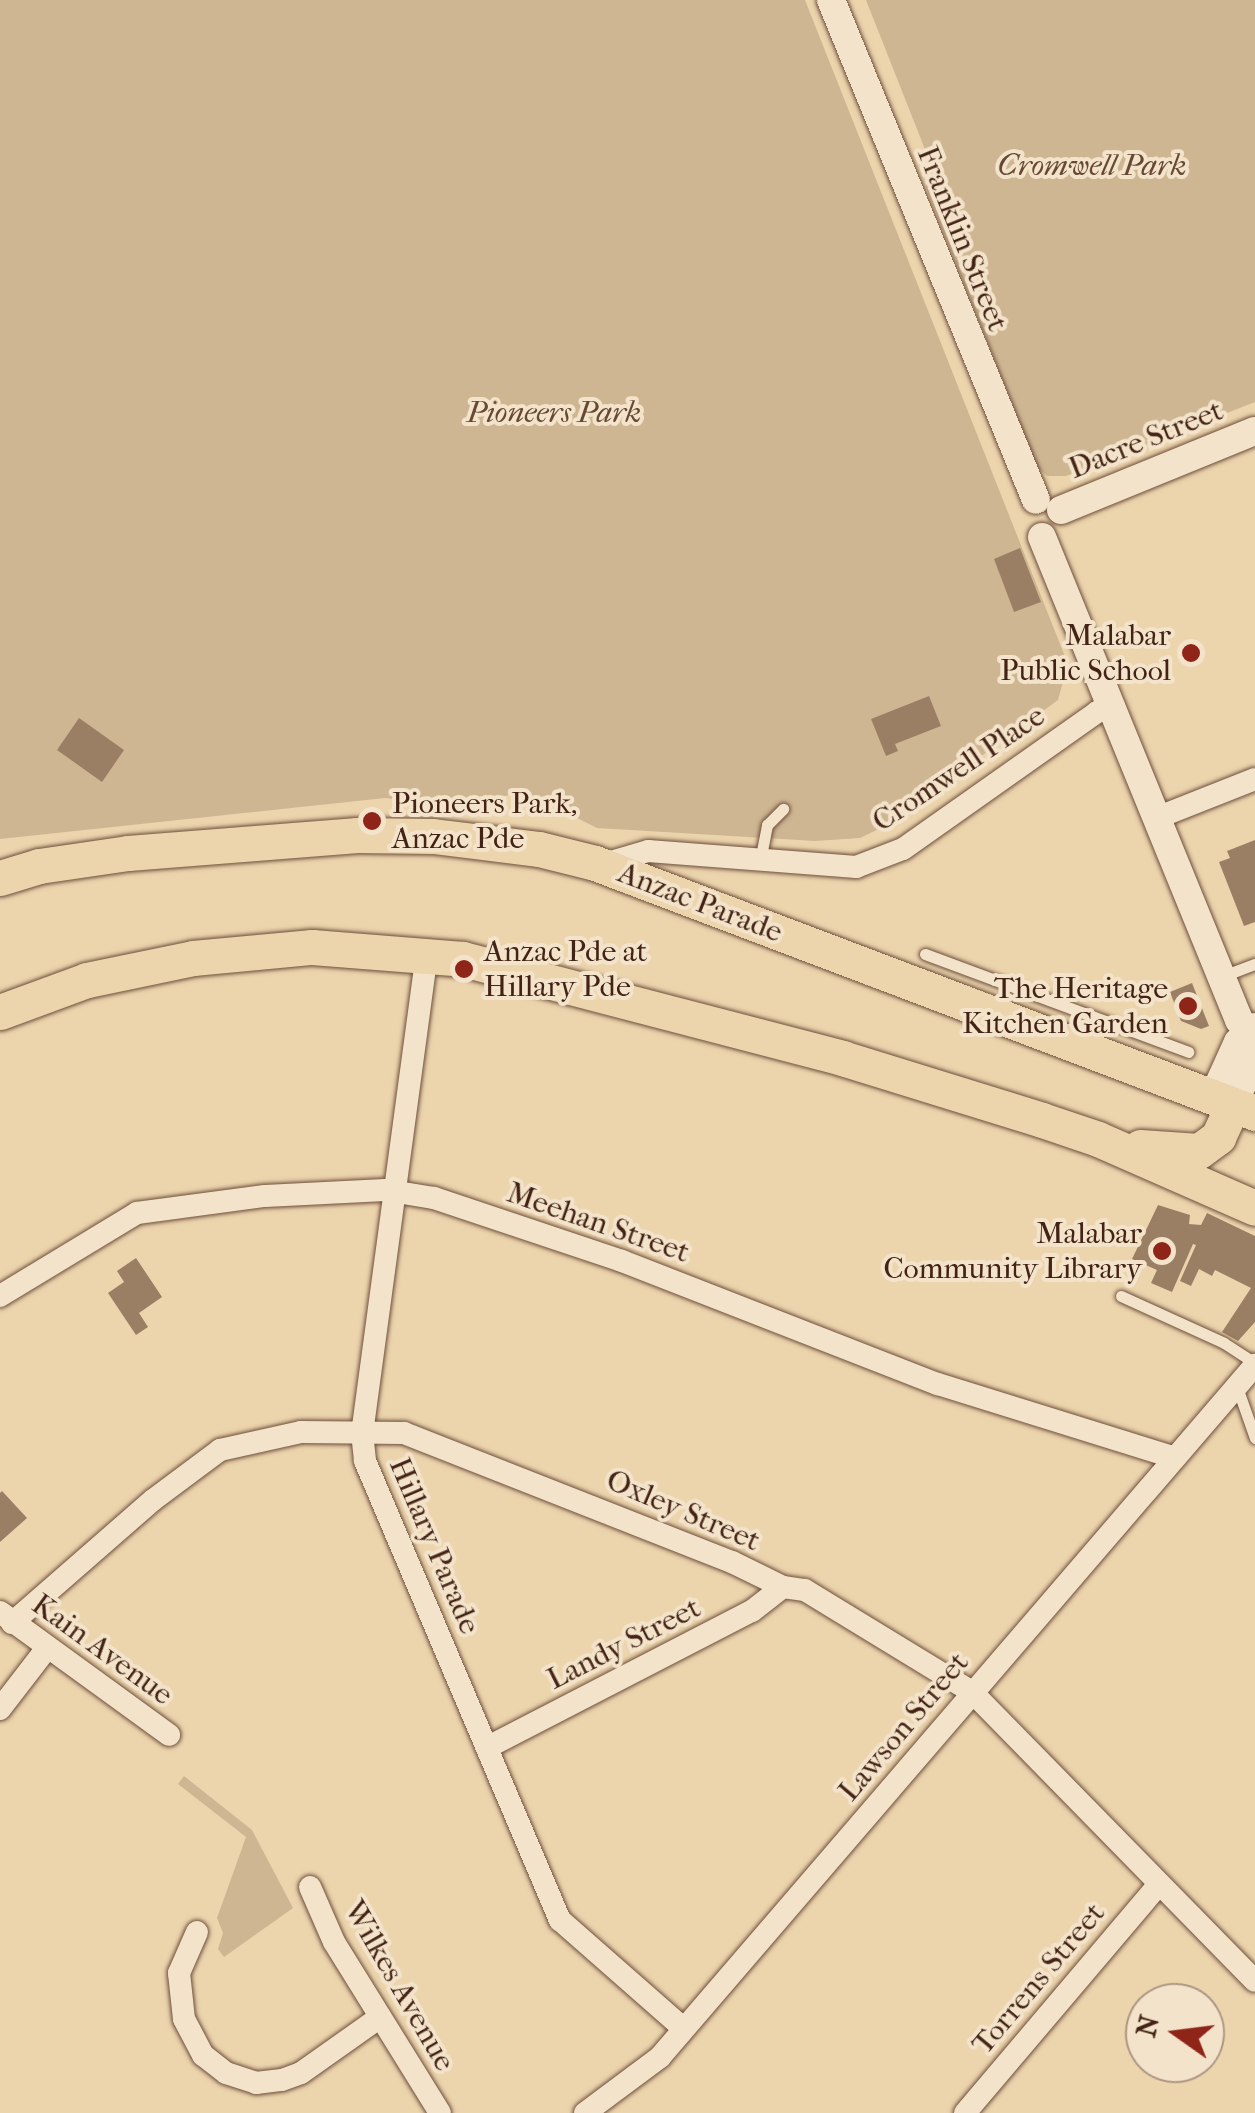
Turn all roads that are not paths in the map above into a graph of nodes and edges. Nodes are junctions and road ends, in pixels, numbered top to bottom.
1 (831, 0) edge
2 (1255, 431) edge
3 (1048, 505) junction
4 (1114, 706) junction
5 (1255, 779) edge
6 (783, 809) dead end
7 (1159, 817) junction
8 (760, 861) junction
9 (595, 863) junction
10 (0, 878) edge
11 (427, 954) junction
12 (925, 954) dead end
13 (1255, 964) edge
14 (1223, 976) junction
15 (1010, 983) junction
16 (0, 1012) edge
17 (998, 1017) junction
18 (1253, 1039) edge
19 (1188, 1052) dead end
20 (1234, 1105) edge
21 (1098, 1139) junction
22 (1198, 1151) junction
23 (394, 1192) junction
24 (1255, 1206) edge
25 (0, 1296) edge
26 (1121, 1296) dead end
27 (1255, 1364) edge
28 (1237, 1388) junction
29 (362, 1432) junction
30 (1255, 1438) edge
31 (1175, 1458) junction
32 (783, 1587) junction
33 (6, 1618) edge
34 (48, 1648) junction
35 (972, 1692) junction
36 (0, 1709) edge
37 (169, 1735) dead end
38 (488, 1747) junction
39 (1159, 1884) junction
40 (310, 1887) dead end
41 (197, 1932) dead end
42 (1255, 1981) edge
43 (380, 2017) junction
44 (684, 2028) junction
45 (440, 2113) edge
46 (585, 2113) edge
47 (965, 2113) edge

1 - 3 street, Franklin Street
2 - 3 street, Dacre Street
3 - 4 street
4 - 7 street
4 - 8 street, Cromwell Place
5 - 7 street
6 - 8 lane
7 - 14 street
8 - 9 street, Cromwell Place
9 - 10 main road, Anzac Parade
9 - 17 main road, Anzac Parade
11 - 16 main road
11 - 21 main road
11 - 23 street, Hillary Parade
12 - 15 lane
13 - 14 lane
14 - 18 street
15 - 17 lane
15 - 19 lane
17 - 20 main road, Anzac Parade
18 - 20 street
20 - 22 main road
21 - 22 main road
21 - 24 main road
22 - 24 main road
23 - 25 street, Meehan Street
23 - 29 street, Hillary Parade
23 - 31 street, Meehan Street
26 - 27 lane
27 - 28 street, Lawson Street
28 - 30 lane
28 - 31 street, Lawson Street
29 - 32 street, Oxley Street
29 - 33 street, Oxley Street
29 - 38 street, Hillary Parade
31 - 35 street, Lawson Street
32 - 35 street, Oxley Street
32 - 38 street, Landy Street
33 - 34 street, Kain Avenue
34 - 36 street
34 - 37 street, Kain Avenue
35 - 39 street, Oxley Street
35 - 44 street, Lawson Street
38 - 44 street, Hillary Parade
39 - 42 street, Oxley Street
39 - 47 street, Torrens Street
40 - 43 street, Wilkes Avenue
41 - 43 street
43 - 45 street, Wilkes Avenue
44 - 46 street, Lawson Street

